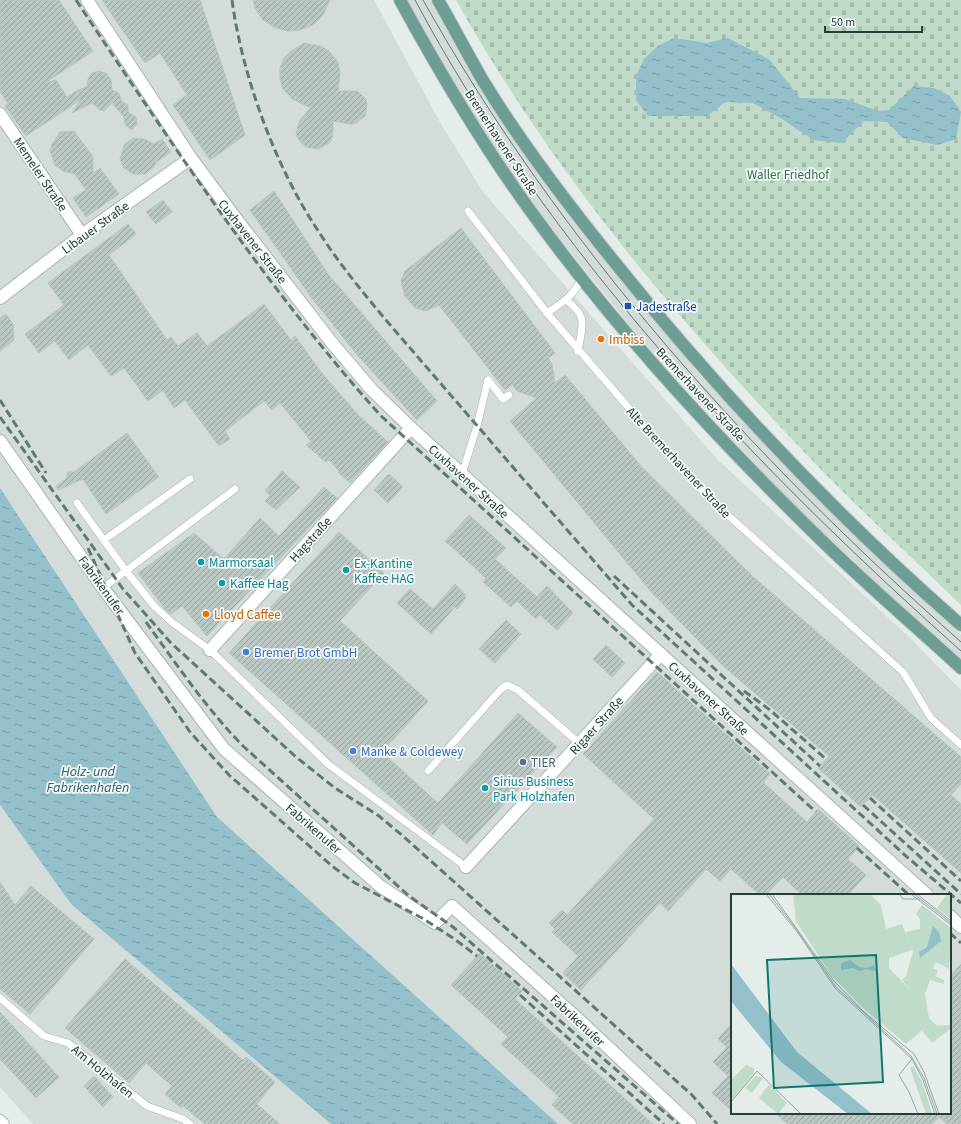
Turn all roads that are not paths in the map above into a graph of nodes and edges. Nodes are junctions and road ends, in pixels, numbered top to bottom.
1 (86, 0) edge
2 (400, 0) edge
3 (438, 0) edge
4 (0, 114) edge
5 (191, 158) junction
6 (468, 211) dead end
7 (82, 236) junction
8 (582, 277) junction
9 (0, 298) edge
10 (566, 300) junction
11 (547, 313) junction
12 (578, 351) junction
13 (509, 395) dead end
14 (410, 428) junction
15 (0, 441) edge
16 (462, 474) junction
17 (190, 479) dead end
18 (235, 489) dead end
19 (77, 503) dead end
20 (104, 540) junction
21 (126, 571) junction
22 (103, 588) junction
23 (961, 625) edge
24 (210, 650) junction
25 (661, 654) junction
26 (961, 668) edge
27 (579, 743) junction
28 (961, 745) edge
29 (428, 771) dead end
30 (466, 867) joint
31 (925, 894) edge
32 (951, 917) edge
33 (961, 927) edge
34 (0, 998) edge
35 (183, 1119) junction
36 (0, 1121) edge
37 (3, 1124) edge
38 (177, 1124) edge
39 (190, 1124) edge
40 (690, 1124) edge

1 - 5 street, Cuxhavener Straße
2 - 8 main road, Bremerhavener Straße
3 - 23 main road, Bremerhavener Straße
4 - 7 street, Memeler Straße
5 - 7 street, Libauer Straße
5 - 14 street, Cuxhavener Straße
6 - 11 lane, Alte Bremerhavener Straße
7 - 9 street, Libauer Straße
8 - 10 lane
8 - 26 main road, Bremerhavener Straße
10 - 11 lane
10 - 12 lane
11 - 12 lane, Alte Bremerhavener Straße
12 - 28 lane, Alte Bremerhavener Straße
13 - 16 lane
14 - 16 street, Cuxhavener Straße
14 - 24 street, Hagstraße
15 - 22 street, Fabrikenufer
16 - 25 street, Cuxhavener Straße
17 - 20 lane
18 - 21 lane
19 - 20 lane
20 - 21 lane
21 - 22 lane
21 - 24 lane
22 - 40 street, Fabrikenufer
24 - 30 lane
25 - 27 street, Rigaer Straße
25 - 31 street, Cuxhavener Straße
27 - 29 lane
27 - 30 street, Rigaer Straße
32 - 33 street
34 - 35 lane, Am Holzhafen
35 - 38 lane
35 - 39 lane, Am Holzhafen
36 - 37 street

